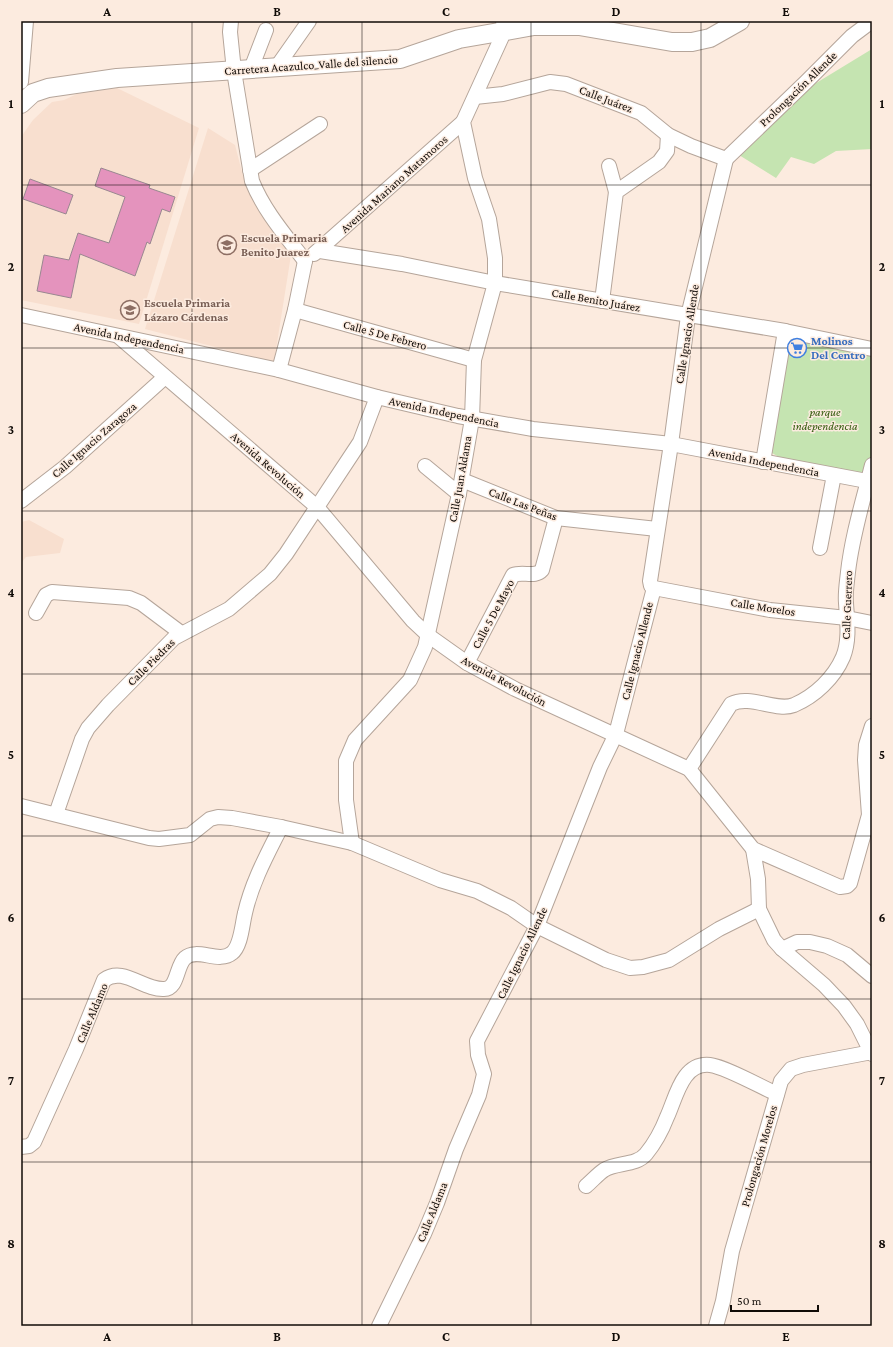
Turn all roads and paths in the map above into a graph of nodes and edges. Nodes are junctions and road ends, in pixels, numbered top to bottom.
1 (26, 21) edge
2 (231, 21) edge
3 (309, 21) edge
4 (740, 21) edge
5 (872, 21) edge
6 (504, 25) edge
7 (266, 30) dead end
8 (22, 38) edge
9 (276, 68) junction
10 (251, 69) junction
11 (234, 71) junction
12 (21, 82) edge
13 (475, 97) junction
14 (21, 104) edge
15 (463, 122) junction
16 (320, 124) dead end
17 (668, 135) junction
18 (726, 159) junction
19 (609, 166) dead end
20 (250, 170) junction
21 (616, 192) junction
22 (320, 251) junction
23 (305, 261) junction
24 (495, 283) junction
25 (602, 301) junction
26 (295, 310) junction
27 (21, 315) edge
28 (688, 316) junction
29 (785, 331) junction
30 (118, 336) junction
31 (872, 349) edge
32 (474, 360) junction
33 (279, 370) junction
34 (165, 377) junction
35 (377, 397) junction
36 (472, 419) junction
37 (671, 444) junction
38 (763, 462) junction
39 (872, 465) edge
40 (425, 466) dead end
41 (834, 475) junction
42 (462, 480) junction
43 (870, 481) edge
44 (459, 494) junction
45 (21, 501) edge
46 (317, 507) junction
47 (556, 518) junction
48 (657, 529) junction
49 (820, 548) dead end
50 (654, 588) junction
51 (36, 613) dead end
52 (847, 618) junction
53 (872, 623) edge
54 (181, 633) junction
55 (429, 636) junction
56 (467, 663) junction
57 (872, 726) edge
58 (616, 734) junction
59 (689, 769) junction
60 (21, 806) edge
61 (56, 814) junction
62 (281, 826) junction
63 (352, 843) junction
64 (753, 849) junction
65 (759, 909) junction
66 (537, 926) junction
67 (782, 949) junction
68 (872, 976) edge
69 (872, 1053) edge
70 (777, 1094) junction
71 (479, 1095) joint
72 (21, 1147) edge
73 (586, 1186) dead end
74 (380, 1326) edge
75 (716, 1326) edge

1 - 8 street
2 - 11 street
3 - 9 street
4 - 6 main road, Carretera Acazulco_Valle del silencio
5 - 18 street, Prolongación Allende
6 - 9 main road, Carretera Acazulco_Valle del silencio
6 - 13 street
7 - 10 street
8 - 12 street
9 - 10 main road, Carretera Acazulco_Valle del silencio
10 - 11 main road, Carretera Acazulco_Valle del silencio
11 - 14 main road, Carretera Acazulco_Valle del silencio
11 - 20 street
13 - 15 street
13 - 17 street, Calle Juárez
15 - 22 street, Avenida Mariano Matamoros
15 - 24 street, Calle Juan Aldama
16 - 20 street
17 - 18 street, Calle Juárez
17 - 21 street
18 - 28 street, Calle Ignacio Allende
19 - 21 street
20 - 23 street
21 - 25 street
22 - 23 street, Avenida Mariano Matamoros
22 - 24 street, Calle Benito Juárez
23 - 26 street
24 - 25 street, Calle Benito Juárez
24 - 32 street, Calle Juan Aldama
25 - 28 street, Calle Benito Juárez
26 - 32 street, Calle 5 De Febrero
26 - 33 street
27 - 30 street, Avenida Independencia
28 - 29 street, Calle Benito Juárez
28 - 37 street, Calle Ignacio Allende
29 - 31 street, Calle Benito Juárez
29 - 38 street
30 - 33 street, Avenida Independencia
30 - 34 street, Avenida Revolución
32 - 36 street, Calle Juan Aldama
33 - 35 street, Avenida Independencia
34 - 45 street, Calle Ignacio Zaragoza
34 - 46 street, Avenida Revolución
35 - 36 street, Avenida Independencia
35 - 46 street, Calle Piedras
36 - 37 street, Avenida Independencia
36 - 42 street, Calle Juan Aldama
37 - 38 street, Avenida Independencia
37 - 48 street, Calle Ignacio Allende
38 - 41 street, Avenida Independencia
39 - 43 street, Calle Guerrero
40 - 44 street
41 - 43 street, Avenida Independencia
41 - 49 street
42 - 44 street, Calle Juan Aldama
42 - 47 street, Calle Las Peñas
43 - 52 street, Calle Guerrero
44 - 55 street, Calle Juan Aldama
46 - 54 street, Calle Piedras
46 - 55 street, Avenida Revolución
47 - 48 street, Calle Las Peñas
47 - 56 street, Calle 5 De Mayo
48 - 50 street, Calle Ignacio Allende
50 - 52 street, Calle Morelos
50 - 58 street, Calle Ignacio Allende
51 - 54 street
52 - 53 street, Calle Morelos
52 - 59 street, Calle Guerrero
54 - 61 street, Calle Piedras
55 - 56 street, Avenida Revolución
55 - 63 street, Calle Juan Aldama
56 - 58 street, Avenida Revolución
57 - 64 street, Avenida Revolución
58 - 59 street, Avenida Revolución
58 - 66 street, Calle Ignacio Allende
59 - 64 street, Avenida Revolución
60 - 61 street
61 - 62 street
62 - 63 street
62 - 72 street, Calle Aldamo
63 - 66 street
64 - 65 street
65 - 66 street
65 - 67 street
66 - 71 street, Calle Ignacio Allende
67 - 68 street
67 - 69 street
69 - 70 street, Prolongación Morelos
70 - 73 street
70 - 75 street, Prolongación Morelos
71 - 74 street, Calle Aldama

